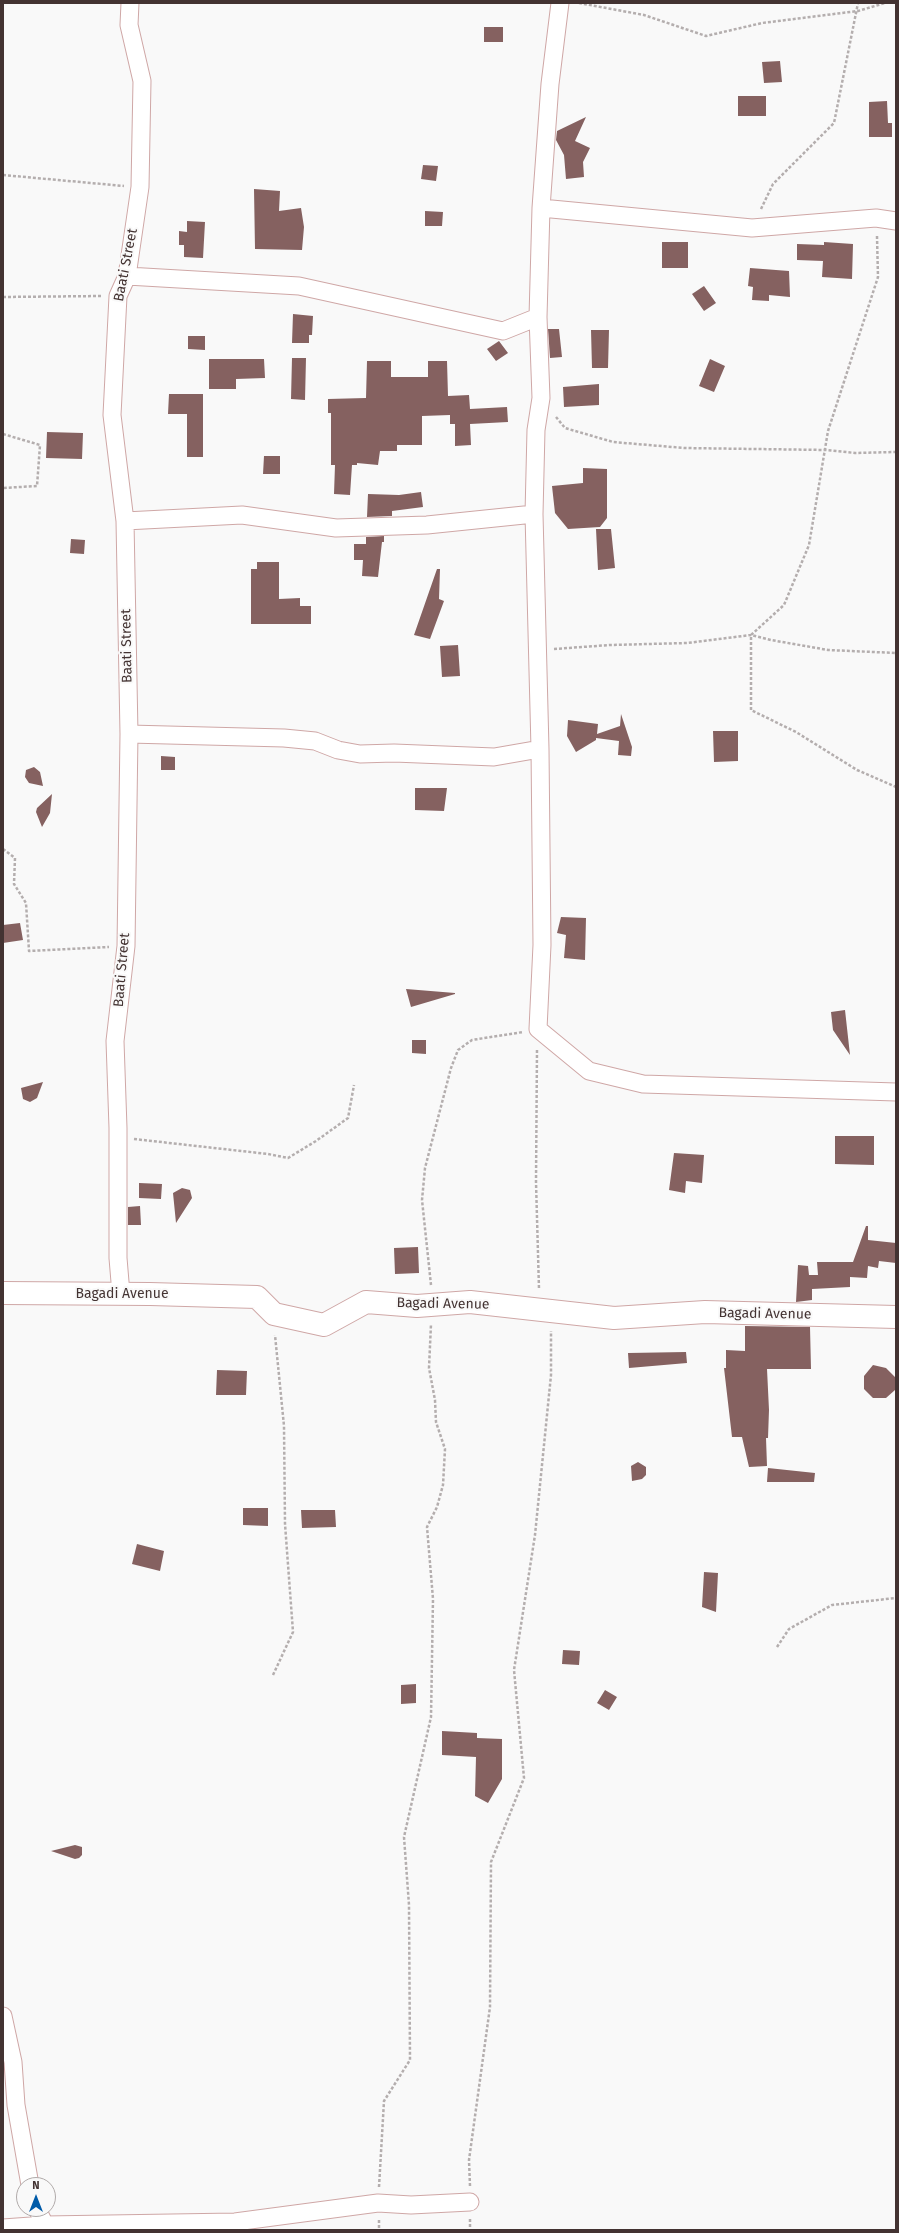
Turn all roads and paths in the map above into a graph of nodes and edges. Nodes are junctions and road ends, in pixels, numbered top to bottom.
1 (130, 3) edge
2 (560, 3) edge
3 (579, 3) edge
4 (858, 3) edge
5 (885, 3) edge
6 (858, 12) junction
7 (3, 175) edge
8 (140, 187) junction
9 (541, 208) junction
10 (876, 218) junction
11 (896, 221) edge
12 (752, 228) junction
13 (127, 276) junction
14 (118, 296) junction
15 (3, 297) edge
16 (538, 317) junction
17 (541, 398) junction
18 (3, 434) edge
19 (826, 450) junction
20 (896, 452) edge
21 (3, 488) edge
22 (534, 514) junction
23 (125, 521) junction
24 (750, 634) junction
25 (538, 650) junction
26 (896, 653) edge
27 (129, 734) junction
28 (540, 749) junction
29 (896, 787) edge
30 (3, 849) edge
31 (126, 946) junction
32 (538, 1029) junction
33 (354, 1085) dead end
34 (896, 1092) edge
35 (118, 1139) junction
36 (3, 1293) edge
37 (121, 1294) junction
38 (433, 1305) junction
39 (551, 1311) junction
40 (274, 1314) junction
41 (896, 1317) edge
42 (896, 1598) edge
43 (776, 1646) dead end
44 (273, 1675) dead end
45 (3, 2016) edge
46 (29, 2177) edge
47 (470, 2202) junction
48 (378, 2203) junction
49 (41, 2217) edge
50 (45, 2226) junction
51 (3, 2228) edge
52 (470, 2230) edge

1 - 8 street, Baati Street
2 - 9 street
3 - 6 path
4 - 6 path
5 - 6 path
6 - 12 path
7 - 8 path
8 - 13 street, Baati Street
9 - 12 street
9 - 16 street
10 - 11 street
10 - 12 street
10 - 19 path
13 - 14 street, Baati Street
13 - 16 street
14 - 15 path
14 - 23 street, Baati Street
16 - 17 street
17 - 19 path
17 - 22 street
18 - 21 path
19 - 20 path
19 - 24 path
22 - 23 street
22 - 25 street
23 - 27 street, Baati Street
24 - 25 path
24 - 26 path
24 - 29 path
25 - 28 street
27 - 28 street
27 - 31 street, Baati Street
28 - 32 street
30 - 31 path
31 - 35 street, Baati Street
32 - 34 street
32 - 38 path
32 - 39 path
33 - 35 path
35 - 37 street, Baati Street
36 - 37 street, Bagadi Avenue
37 - 40 street, Bagadi Avenue
38 - 39 street, Bagadi Avenue
38 - 40 street, Bagadi Avenue
38 - 48 path
39 - 41 street, Bagadi Avenue
39 - 47 path
40 - 44 path
42 - 43 path
45 - 46 street
47 - 48 street
47 - 52 path
48 - 50 street
49 - 50 street
50 - 51 street

